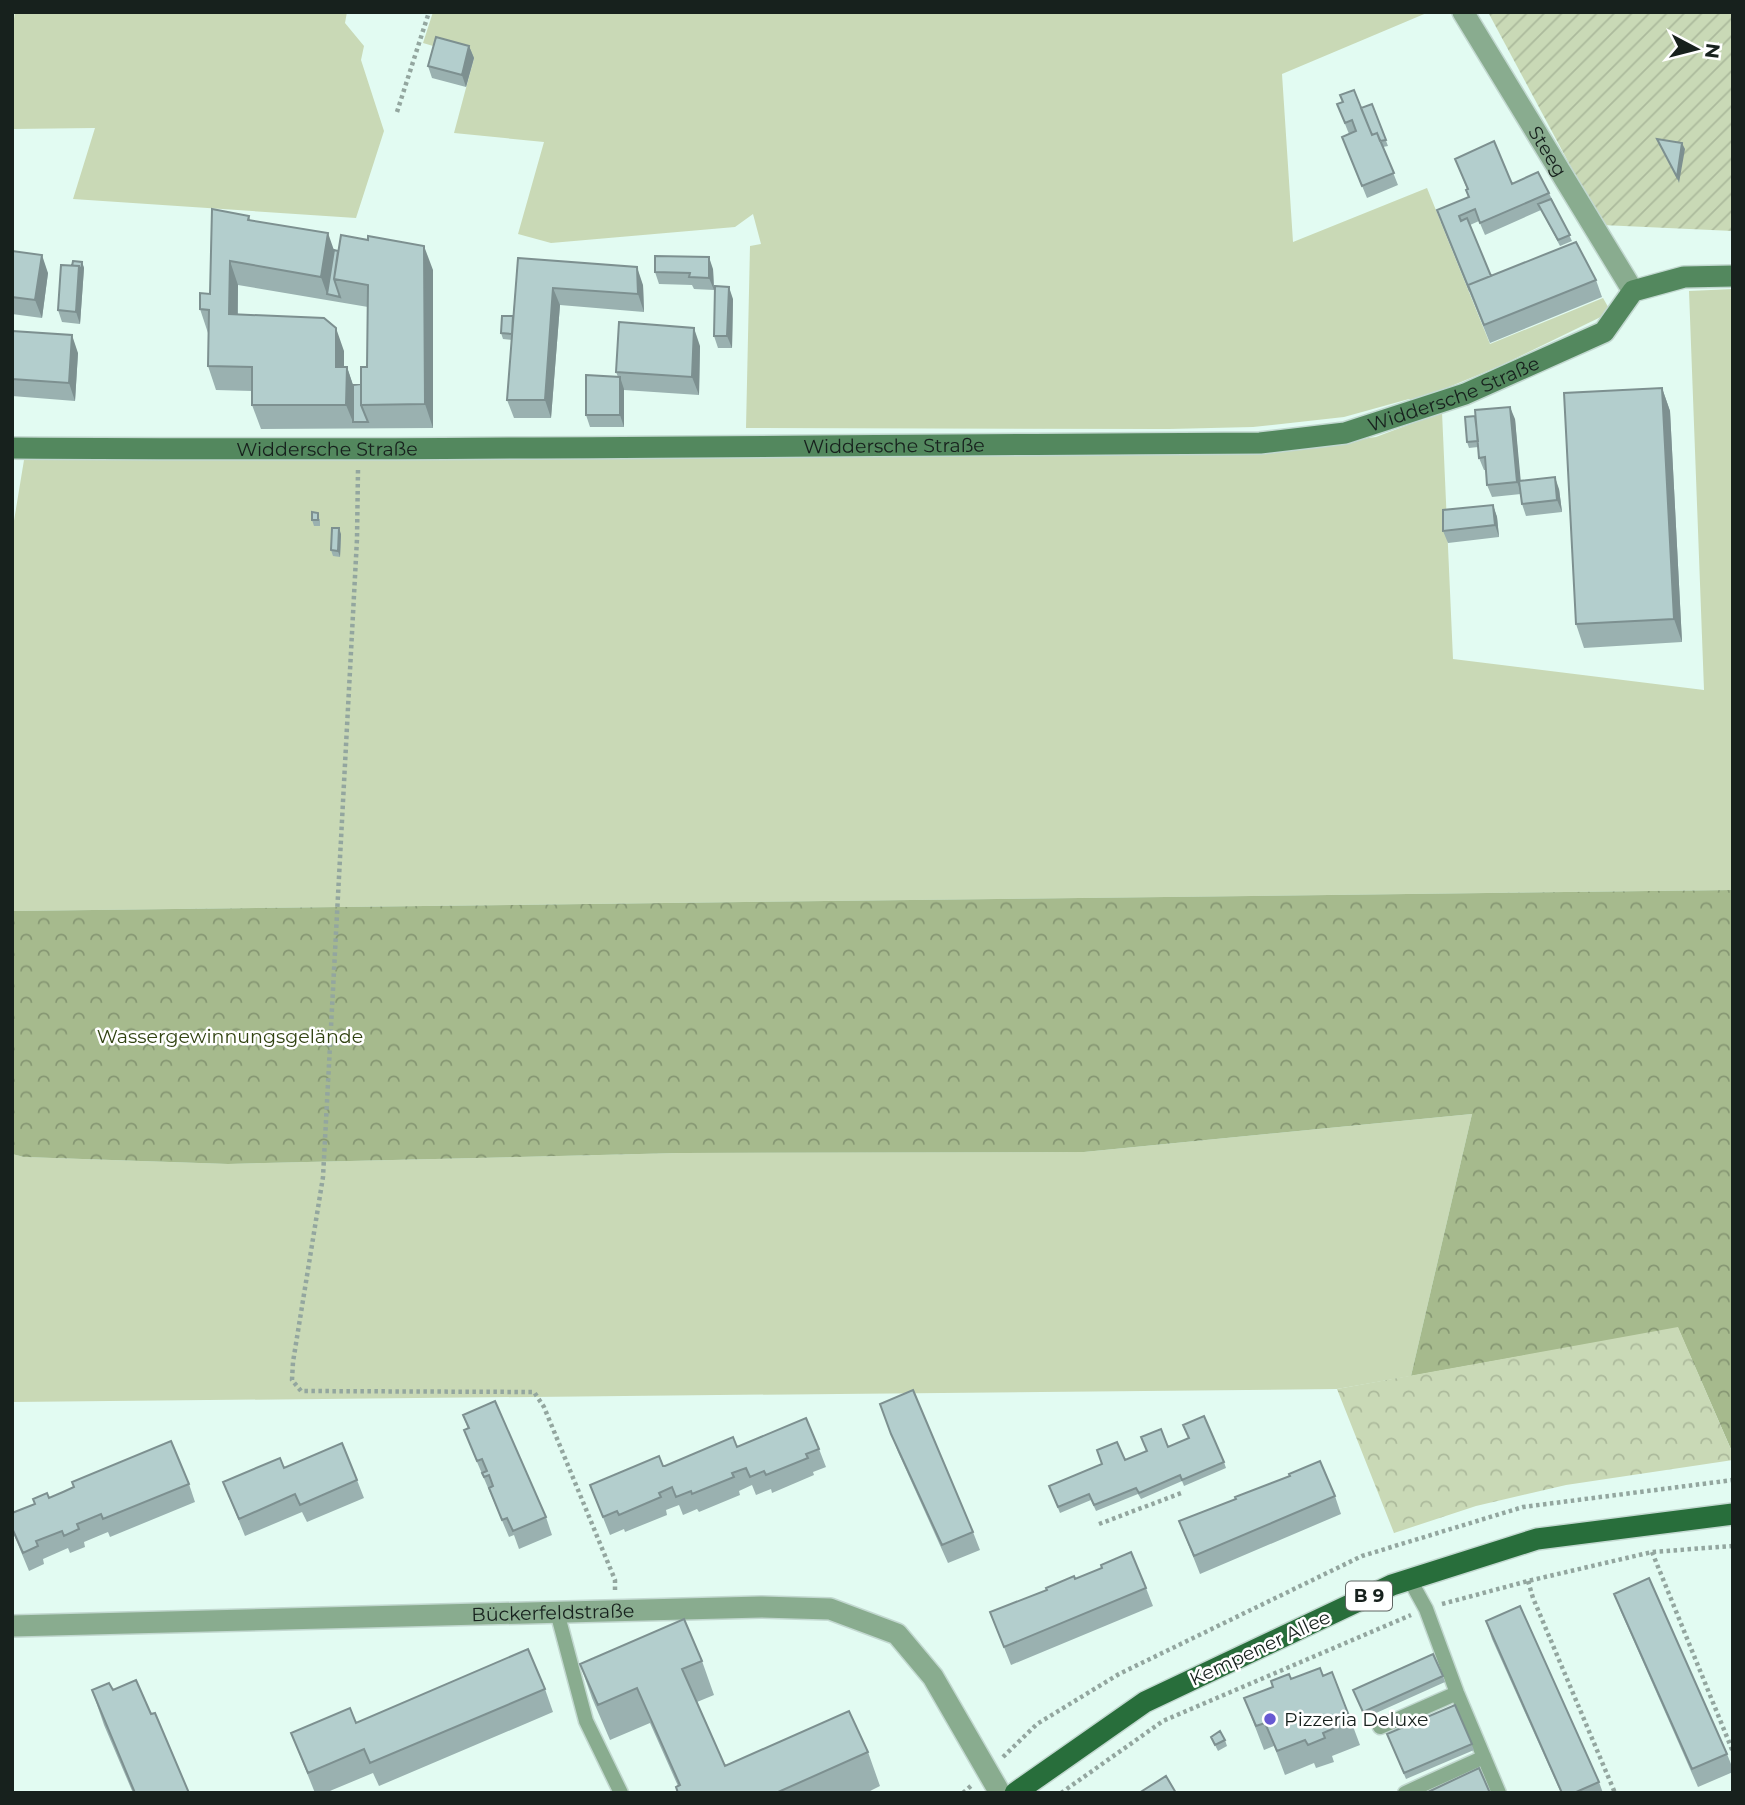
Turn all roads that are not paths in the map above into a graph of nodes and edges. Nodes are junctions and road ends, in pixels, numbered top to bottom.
1 (1463, 12) edge
2 (1733, 276) edge
3 (1633, 291) junction
4 (12, 448) edge
5 (1733, 1514) edge
6 (1410, 1580) junction
7 (557, 1612) junction
8 (12, 1626) edge
9 (1457, 1693) junction
10 (1380, 1727) dead end
11 (1484, 1757) junction
12 (621, 1793) edge
13 (1000, 1793) edge
14 (1016, 1793) edge
15 (1405, 1793) edge
16 (1499, 1793) edge

1 - 3 street, Steeg
2 - 3 street
3 - 4 street, Widdersche Straße
5 - 6 main road, Kempener Allee / B 9
6 - 9 lane
6 - 14 main road, Kempener Allee / B 9
7 - 8 street, Bückerfeldstraße
7 - 12 lane
7 - 13 street, Bückerfeldstraße
9 - 10 lane
9 - 11 lane
11 - 15 lane
11 - 16 lane

